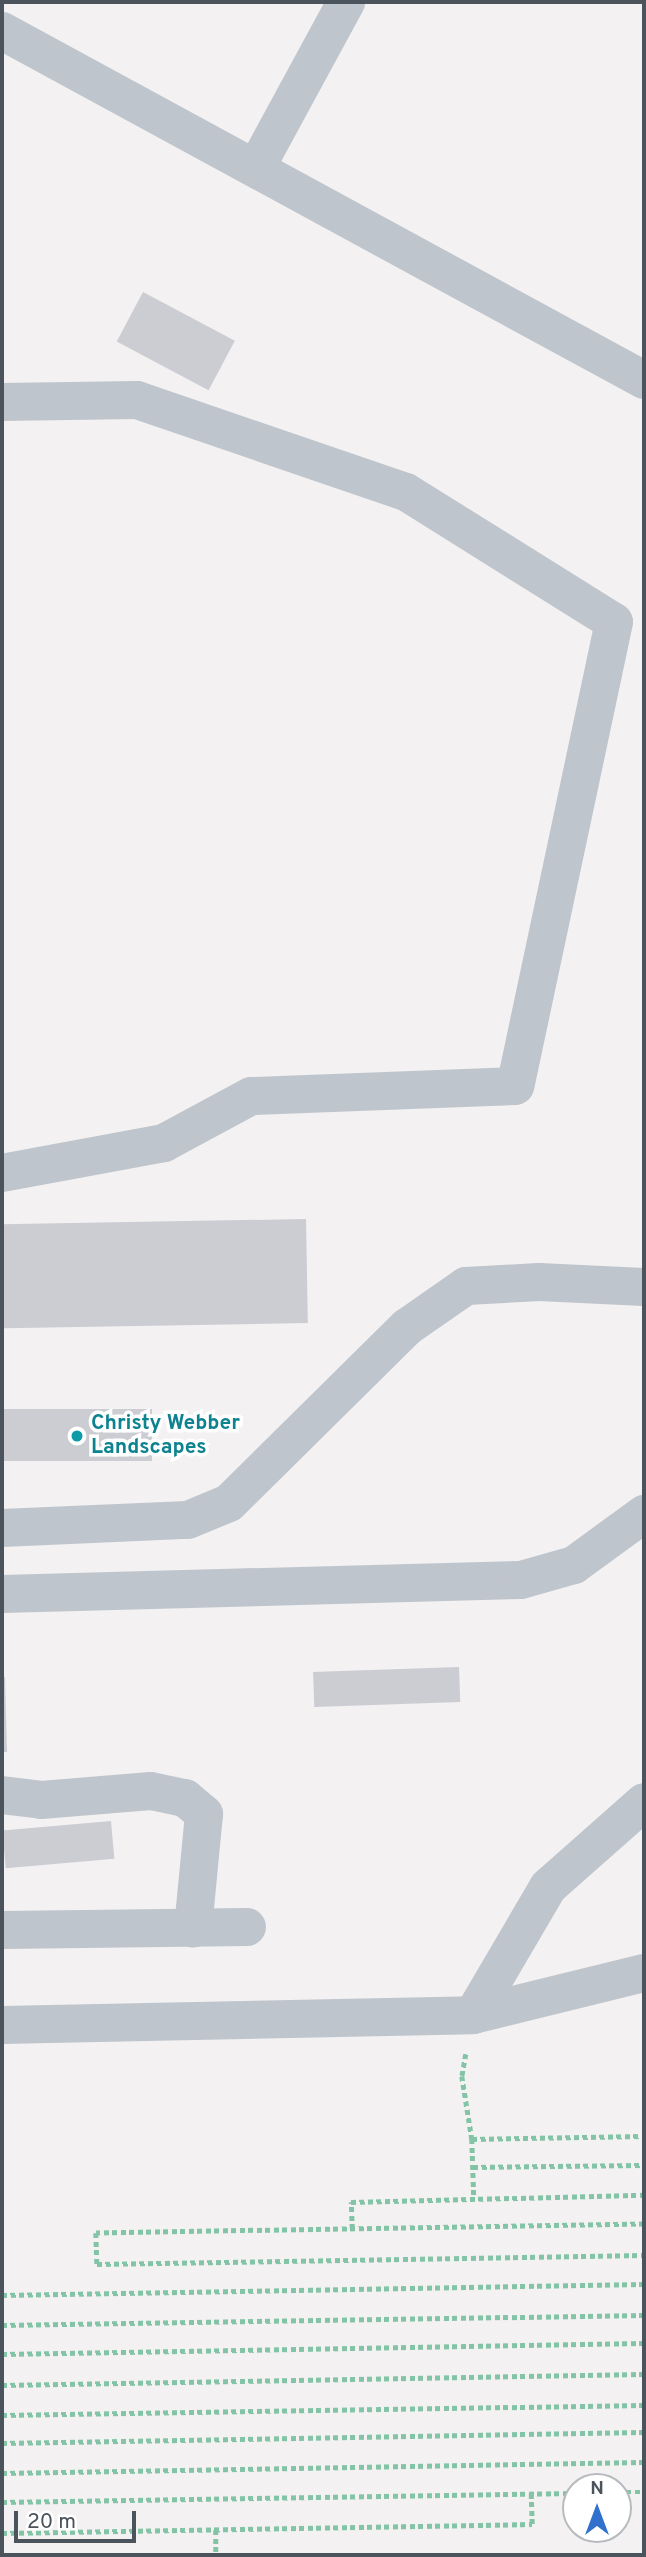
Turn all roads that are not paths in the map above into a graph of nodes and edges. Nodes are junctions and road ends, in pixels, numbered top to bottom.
1 (346, 2) edge
2 (2, 30) edge
3 (256, 168) junction
4 (644, 380) edge
5 (2, 402) edge
6 (2, 1173) edge
7 (644, 1286) edge
8 (644, 1514) edge
9 (2, 1528) edge
10 (2, 1594) edge
11 (2, 1795) edge
12 (644, 1802) edge
13 (247, 1927) dead end
14 (193, 1928) junction
15 (2, 1930) edge
16 (644, 1973) edge
17 (473, 2015) junction
18 (2, 2025) edge

1 - 3 lane
2 - 3 lane
3 - 4 lane
5 - 6 lane
7 - 9 lane
8 - 10 lane
11 - 14 lane
12 - 17 lane
13 - 14 lane
14 - 15 lane
16 - 17 lane
17 - 18 lane

